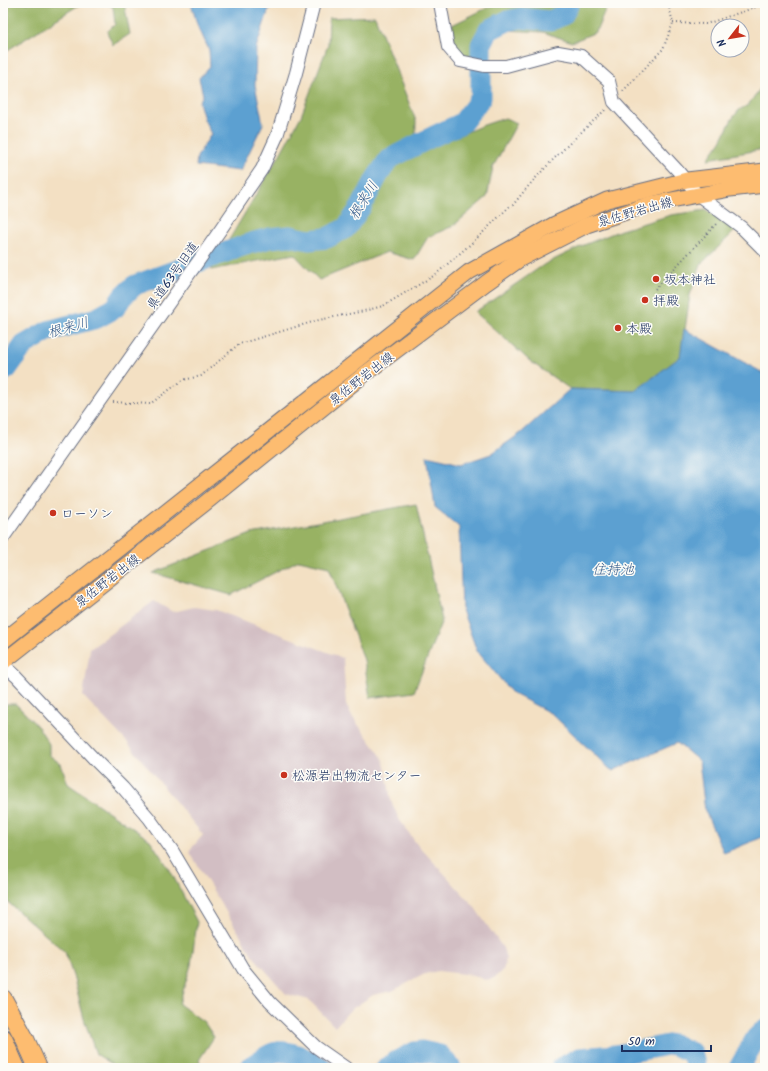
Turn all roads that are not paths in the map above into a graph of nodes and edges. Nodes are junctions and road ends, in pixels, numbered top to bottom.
1 (314, 3) edge
2 (440, 3) edge
3 (765, 171) edge
4 (687, 180) junction
5 (765, 185) edge
6 (698, 195) junction
7 (765, 251) edge
8 (3, 538) edge
9 (3, 641) edge
10 (3, 663) edge
11 (3, 990) edge
12 (3, 999) edge
13 (25, 1039) junction
14 (4, 1042) edge
15 (16, 1068) edge
16 (38, 1068) edge
17 (346, 1068) edge

1 - 8 street, 県道63号旧道
2 - 4 street
3 - 4 main road, 泉佐野岩出線
4 - 6 street
4 - 9 main road, 泉佐野岩出線
5 - 6 main road, 泉佐野岩出線
6 - 7 street
6 - 10 main road, 泉佐野岩出線
10 - 17 street
11 - 13 highway
12 - 13 highway
13 - 16 highway
14 - 15 highway

